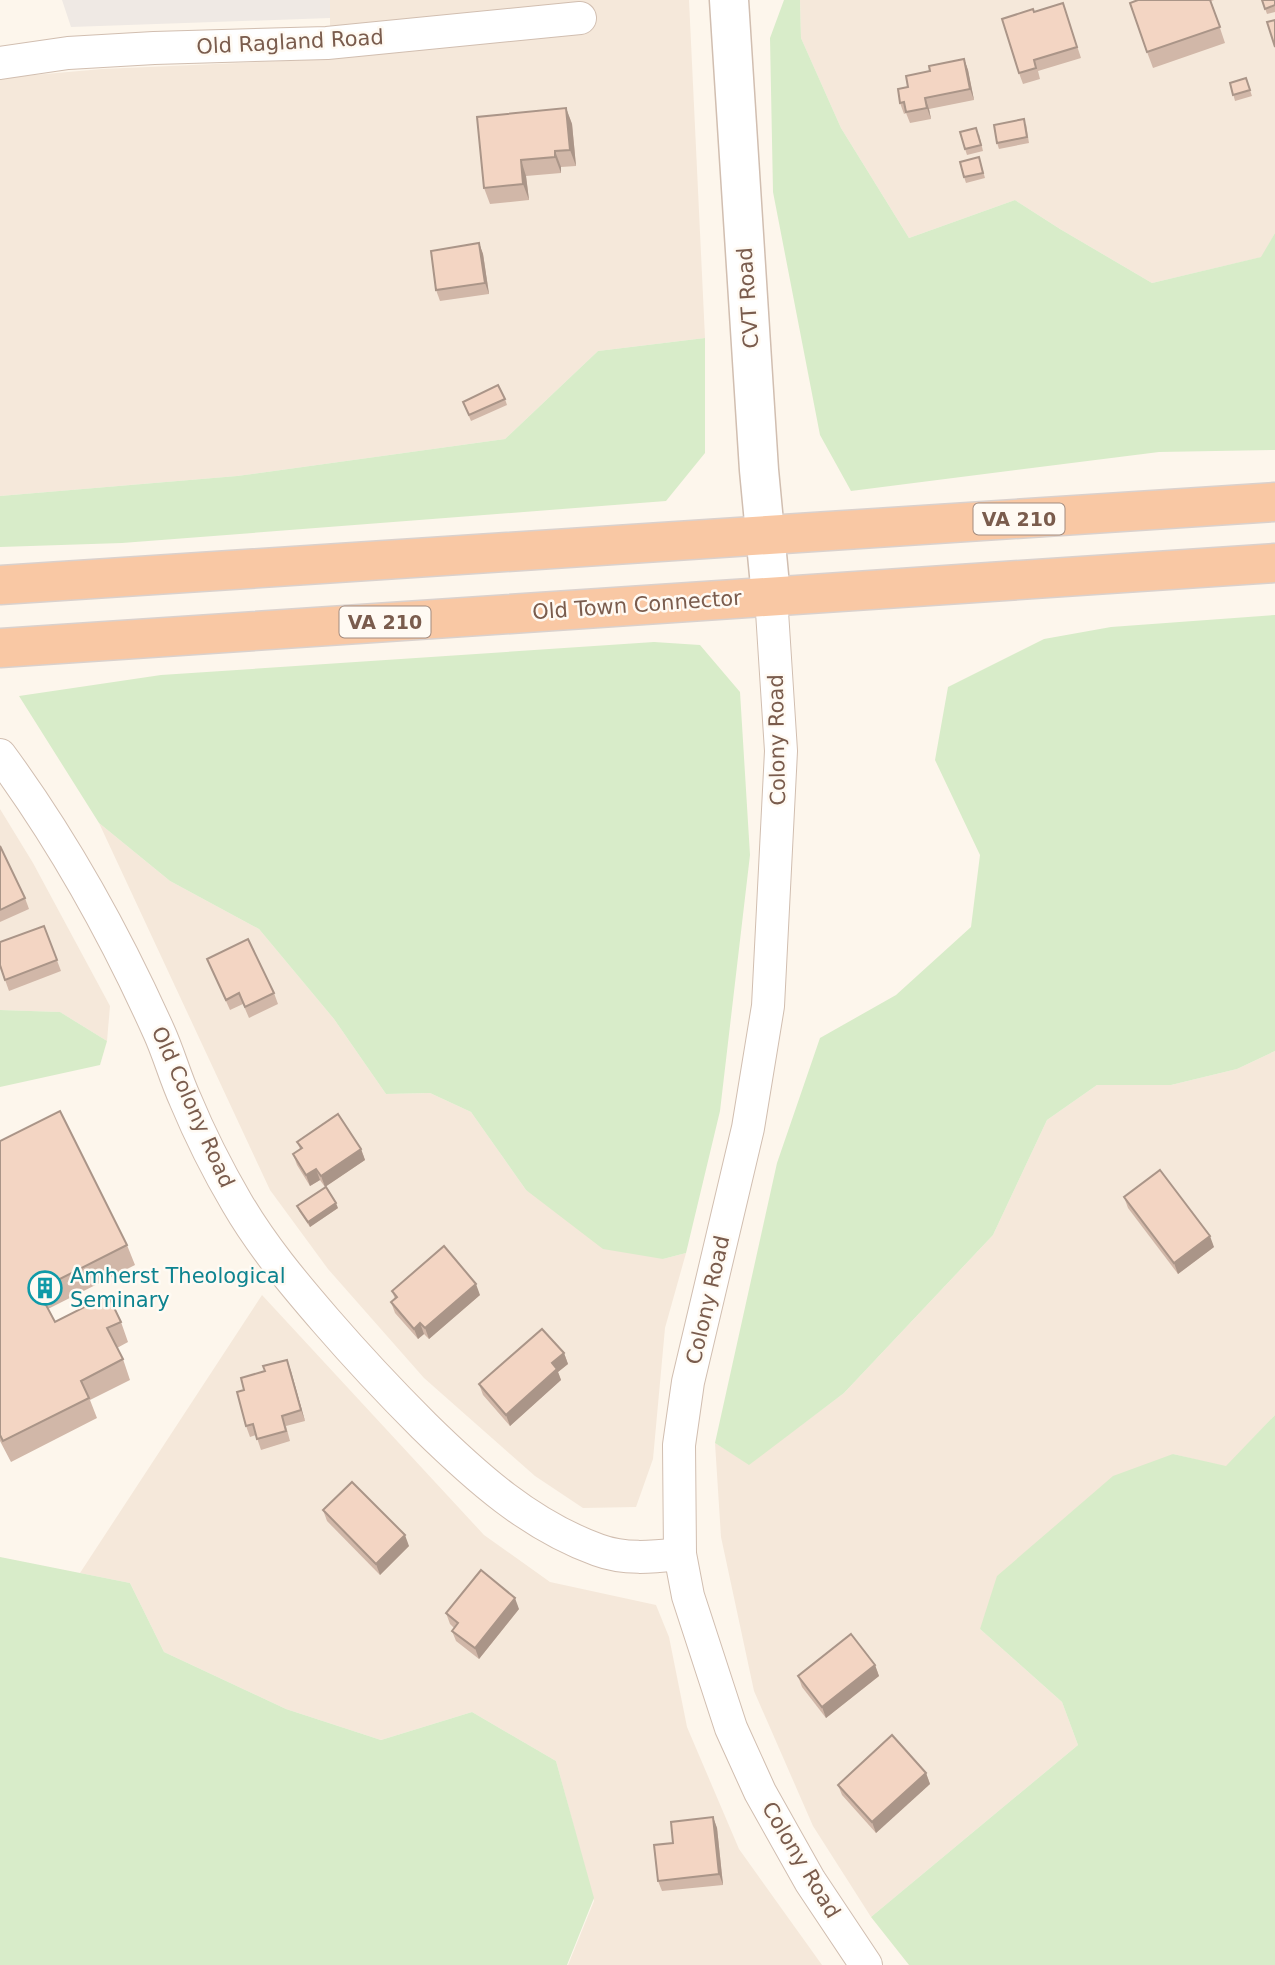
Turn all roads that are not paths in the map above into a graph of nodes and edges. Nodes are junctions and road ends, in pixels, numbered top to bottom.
1 (729, 0) edge
2 (580, 18) dead end
3 (0, 63) edge
4 (1275, 502) edge
5 (764, 535) junction
6 (1275, 563) edge
7 (0, 585) edge
8 (771, 596) junction
9 (0, 648) edge
10 (0, 755) edge
11 (680, 1554) junction
12 (866, 1965) edge

1 - 5 street, CVT Road
2 - 3 street, Old Ragland Road
4 - 5 highway, VA 210
5 - 7 highway, VA 210
5 - 8 street, CVT Road
6 - 8 highway, Old Town Connector / VA 210
8 - 9 highway, Old Town Connector / VA 210
8 - 11 street, Colony Road
10 - 11 street, Old Colony Road
11 - 12 street, Colony Road

